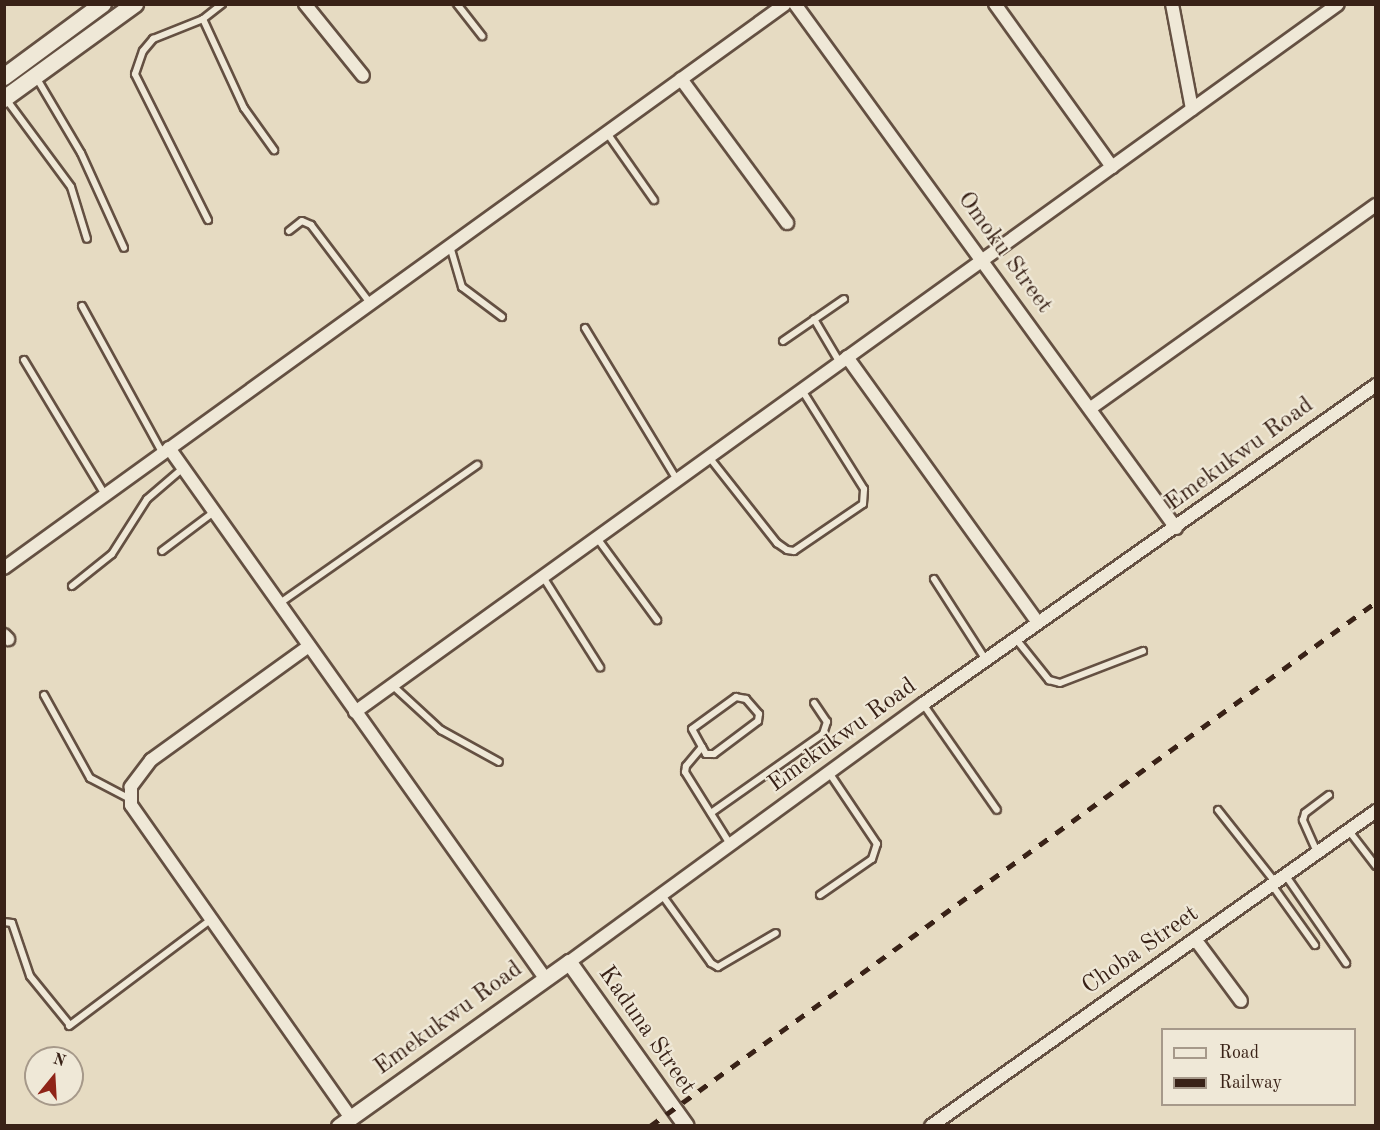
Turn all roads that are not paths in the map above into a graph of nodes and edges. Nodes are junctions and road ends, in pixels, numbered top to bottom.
1 (135, 4) edge
2 (222, 4) edge
3 (305, 4) edge
4 (785, 4) edge
5 (795, 4) edge
6 (995, 4) edge
7 (1172, 4) edge
8 (1338, 4) edge
9 (100, 5) edge
10 (458, 5) edge
11 (203, 19) junction
12 (482, 36) dead end
13 (4, 76) edge
14 (363, 76) dead end
15 (36, 77) junction
16 (681, 79) junction
17 (5, 99) edge
18 (1192, 110) junction
19 (607, 133) junction
20 (274, 150) dead end
21 (1112, 167) junction
22 (654, 200) dead end
23 (1376, 205) edge
24 (208, 220) dead end
25 (787, 223) dead end
26 (289, 231) dead end
27 (87, 239) dead end
28 (450, 245) junction
29 (124, 248) dead end
30 (984, 259) junction
31 (844, 299) dead end
32 (370, 303) junction
33 (82, 306) dead end
34 (502, 317) dead end
35 (814, 319) junction
36 (585, 328) dead end
37 (783, 341) dead end
38 (24, 360) dead end
39 (844, 360) junction
40 (1376, 385) edge
41 (802, 390) junction
42 (1091, 408) junction
43 (166, 450) junction
44 (709, 457) junction
45 (477, 465) dead end
46 (183, 468) junction
47 (677, 480) junction
48 (105, 495) junction
49 (214, 512) junction
50 (1176, 528) junction
51 (597, 538) junction
52 (162, 551) dead end
53 (4, 568) edge
54 (543, 576) junction
55 (934, 579) dead end
56 (72, 586) dead end
57 (279, 604) junction
58 (657, 620) dead end
59 (1038, 624) junction
60 (1016, 639) junction
61 (309, 646) junction
62 (1143, 651) dead end
63 (987, 660) junction
64 (600, 667) dead end
65 (392, 685) junction
66 (44, 695) dead end
67 (814, 703) dead end
68 (923, 705) junction
69 (355, 712) junction
70 (702, 747) junction
71 (499, 762) dead end
72 (830, 774) junction
73 (1329, 795) dead end
74 (131, 799) junction
75 (997, 810) dead end
76 (1218, 810) dead end
77 (1376, 811) edge
78 (711, 813) junction
79 (1348, 830) junction
80 (731, 845) junction
81 (1317, 852) junction
82 (1376, 866) edge
83 (1278, 880) junction
84 (662, 895) junction
85 (820, 895) dead end
86 (210, 920) junction
87 (4, 922) edge
88 (777, 933) dead end
89 (1195, 939) junction
90 (1315, 945) dead end
91 (569, 962) junction
92 (1346, 963) dead end
93 (545, 978) junction
94 (1241, 1001) dead end
95 (345, 1121) edge
96 (947, 1121) edge
97 (686, 1125) edge
98 (931, 1125) edge

1 - 15 main road
2 - 11 lane
3 - 14 street
4 - 16 street
5 - 30 street, Omoku Street
6 - 21 street
7 - 18 street
8 - 18 street
9 - 13 main road
10 - 12 lane
11 - 20 lane
11 - 24 lane
15 - 17 main road
15 - 29 lane
16 - 19 street
16 - 25 street
17 - 27 lane
18 - 21 street
19 - 22 lane
19 - 28 street
21 - 30 street
23 - 42 street
26 - 32 lane
28 - 32 street
28 - 34 lane
30 - 39 street
30 - 42 street, Omoku Street
31 - 35 lane
32 - 43 street
33 - 43 lane
35 - 37 lane
35 - 39 lane
36 - 47 lane
38 - 48 lane
39 - 41 street
39 - 59 street
40 - 50 street, Emekukwu Road
41 - 44 street
41 - 44 lane
42 - 50 street, Omoku Street
43 - 46 street
43 - 48 street
44 - 47 street
45 - 57 lane
46 - 49 street
46 - 56 lane
47 - 51 street
48 - 53 street
49 - 52 lane
49 - 57 street
50 - 59 street, Emekukwu Road
51 - 54 street
51 - 58 lane
54 - 64 lane
54 - 65 street
55 - 63 lane
57 - 61 street
59 - 60 street, Emekukwu Road
60 - 62 lane
60 - 63 street, Emekukwu Road
61 - 69 street
61 - 74 street
63 - 68 street, Emekukwu Road
65 - 69 street
65 - 71 lane
66 - 74 lane
67 - 78 lane
68 - 72 street, Emekukwu Road
68 - 75 lane
69 - 93 street
70 - 70 lane
70 - 78 lane
72 - 80 street, Emekukwu Road
72 - 85 lane
73 - 81 lane
74 - 86 street
76 - 83 lane
77 - 79 street, Choba Street
78 - 80 lane
79 - 81 street, Choba Street
79 - 82 lane
80 - 84 street, Emekukwu Road
81 - 83 street, Choba Street
83 - 89 street, Choba Street
83 - 90 lane
83 - 92 lane
84 - 88 lane
84 - 91 street, Emekukwu Road
86 - 87 lane
86 - 95 street
89 - 94 street
89 - 96 street, Choba Street
91 - 93 street, Emekukwu Road
91 - 97 street, Kaduna Street
93 - 95 street, Emekukwu Road
96 - 98 street, Choba Street

